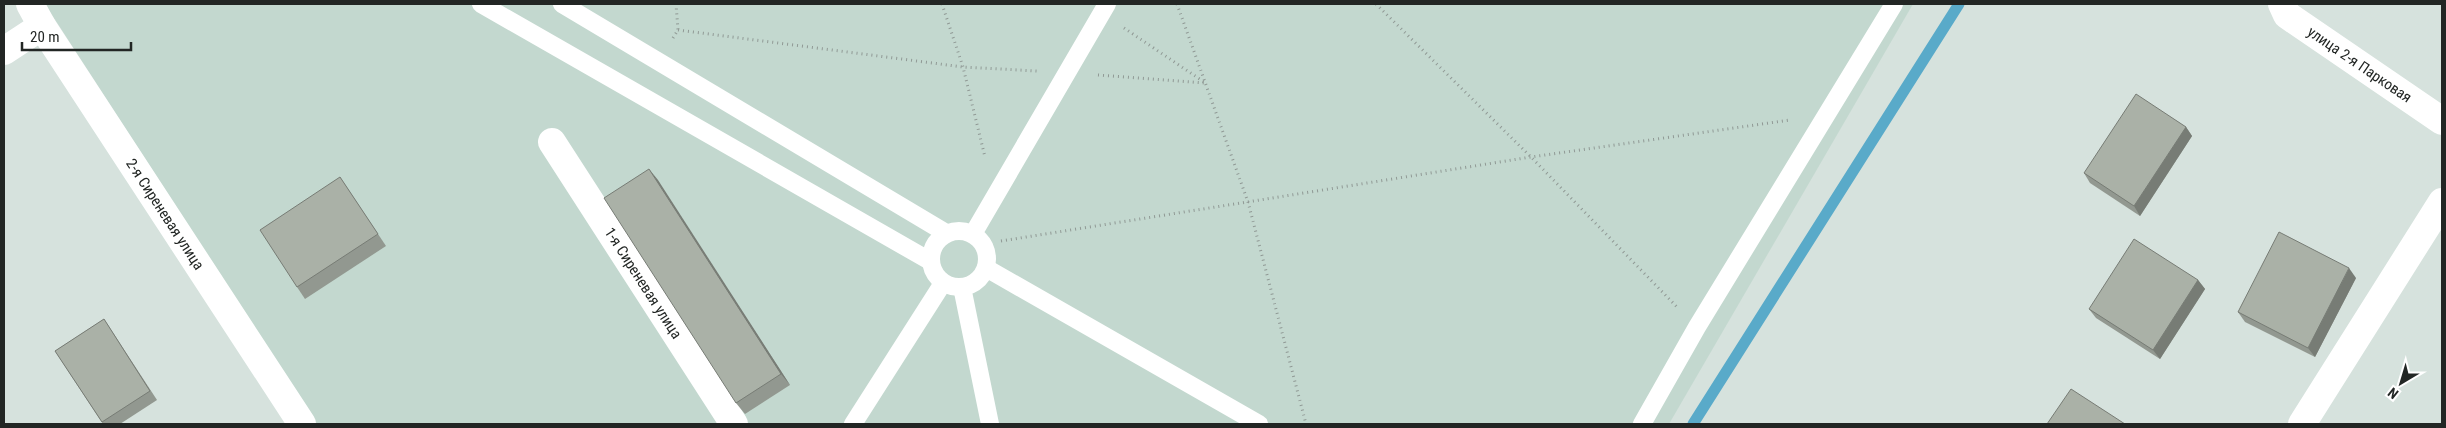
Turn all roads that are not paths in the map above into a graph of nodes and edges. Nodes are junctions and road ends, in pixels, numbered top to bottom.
1 (481, 4) edge
2 (562, 4) edge
3 (1894, 4) edge
4 (2282, 4) edge
5 (1105, 8) edge
6 (36, 15) edge
7 (4, 51) edge
8 (2442, 122) edge
9 (552, 142) dead end
10 (2442, 202) edge
11 (946, 233) junction
12 (978, 239) junction
13 (930, 261) junction
14 (986, 268) junction
15 (943, 283) junction
16 (962, 287) junction
17 (302, 424) edge
18 (734, 424) edge
19 (853, 424) edge
20 (990, 424) edge
21 (1259, 424) edge
22 (1642, 424) edge
23 (2302, 424) edge

1 - 13 lane
2 - 11 lane
3 - 22 lane
4 - 8 street, улица 2-я Парковая
5 - 12 lane
6 - 7 street
6 - 17 street, 2-я Сиреневая улица
9 - 18 street, 1-я Сиреневая улица
10 - 23 street
11 - 12 lane
11 - 13 lane
12 - 14 lane
13 - 15 lane
14 - 16 lane
14 - 21 lane
15 - 16 lane
15 - 19 lane
16 - 20 lane

